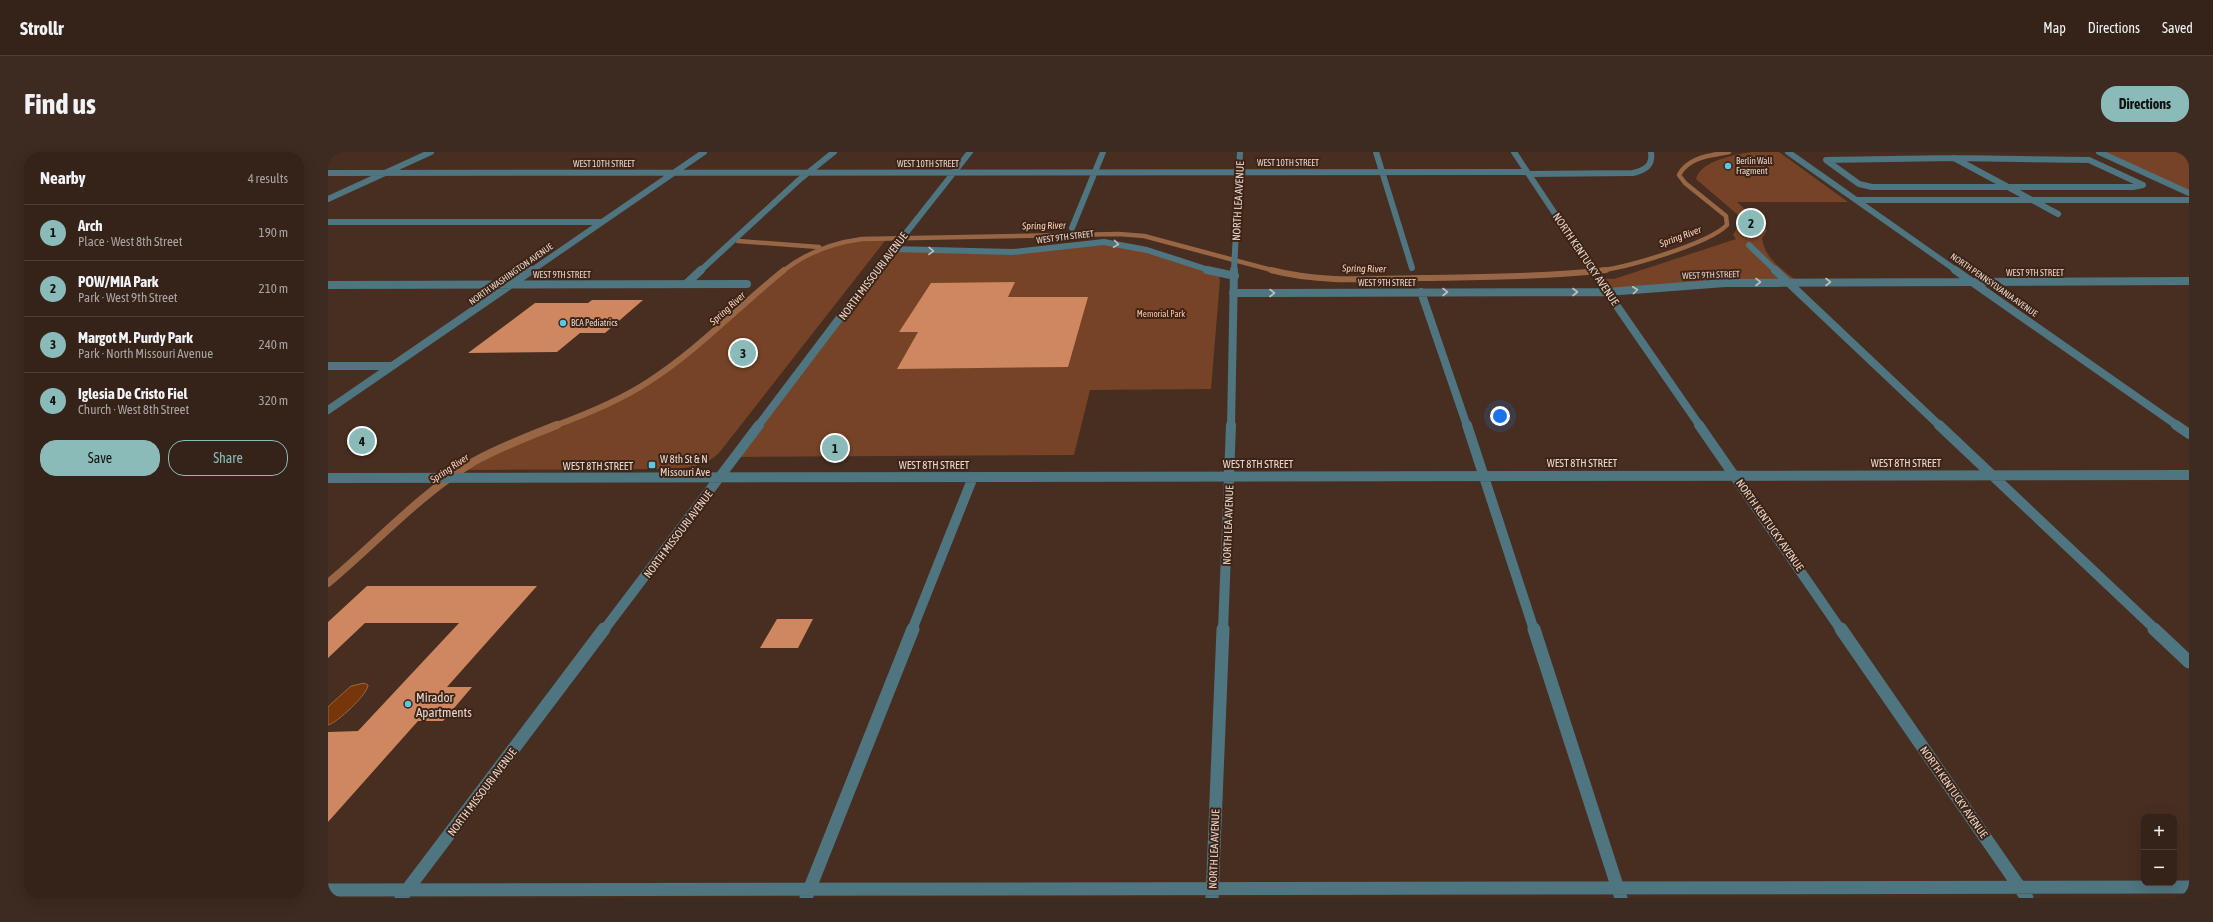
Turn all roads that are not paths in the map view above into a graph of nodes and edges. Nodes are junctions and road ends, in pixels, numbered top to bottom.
1 (431, 152) edge
2 (704, 152) edge
3 (834, 152) edge
4 (970, 152) edge
5 (1104, 152) edge
6 (1240, 152) edge
7 (1376, 152) edge
8 (1514, 152) edge
9 (1651, 152) edge
10 (1788, 152) edge
11 (2099, 152) edge
12 (1954, 158) junction
13 (1239, 171) junction
14 (674, 172) junction
15 (810, 172) junction
16 (954, 172) junction
17 (1095, 172) junction
18 (1382, 172) junction
19 (328, 173) edge
20 (386, 173) junction
21 (1528, 173) junction
22 (2006, 187) junction
23 (2189, 192) edge
24 (328, 199) edge
25 (1856, 200) junction
26 (2030, 200) junction
27 (2189, 200) edge
28 (2058, 214) dead end
29 (328, 222) edge
30 (602, 222) junction
31 (1072, 228) dead end
32 (1749, 244) dead end
33 (892, 249) junction
34 (1412, 268) dead end
35 (1235, 274) junction
36 (2189, 281) edge
37 (1789, 282) junction
38 (1973, 282) junction
39 (512, 284) junction
40 (686, 284) junction
41 (747, 284) dead end
42 (328, 285) edge
43 (1422, 292) junction
44 (1607, 292) junction
45 (1233, 293) junction
46 (328, 366) edge
47 (392, 366) junction
48 (328, 410) edge
49 (2189, 434) edge
50 (1736, 475) junction
51 (1991, 475) junction
52 (2189, 475) edge
53 (1230, 476) junction
54 (1484, 476) junction
55 (973, 477) junction
56 (328, 478) edge
57 (720, 478) junction
58 (2189, 662) edge
59 (2189, 887) edge
60 (328, 890) edge
61 (1620, 893) edge
62 (2024, 893) edge
63 (404, 894) edge
64 (807, 894) edge
65 (1213, 894) edge

1 - 20 street
2 - 14 street, NORTH WASHINGTON AVENUE
3 - 15 street
4 - 16 street, NORTH MISSOURI AVENUE
5 - 17 street
6 - 13 street, NORTH LEA AVENUE
7 - 18 street
8 - 21 street, NORTH KENTUCKY AVENUE
9 - 21 street, WEST 10TH STREET
10 - 25 street, NORTH PENNSYLVANIA AVENUE
11 - 23 street
12 - 22 street
12 - 22 street
12 - 22 street
13 - 17 street, WEST 10TH STREET
13 - 18 street, WEST 10TH STREET
13 - 35 street, NORTH LEA AVENUE
14 - 15 street, WEST 10TH STREET
14 - 20 street, WEST 10TH STREET
14 - 30 street, NORTH WASHINGTON AVENUE
15 - 16 street, WEST 10TH STREET
15 - 40 street
16 - 17 street, WEST 10TH STREET
16 - 33 street, NORTH MISSOURI AVENUE
17 - 31 street
18 - 21 street, WEST 10TH STREET
18 - 34 street
19 - 20 street, WEST 10TH STREET
20 - 24 street
21 - 44 street, NORTH KENTUCKY AVENUE
22 - 26 street
25 - 26 street
25 - 38 street, NORTH PENNSYLVANIA AVENUE
26 - 27 street
26 - 28 street
29 - 30 street
30 - 39 street, NORTH WASHINGTON AVENUE
32 - 37 street
33 -> 35 street, WEST 9TH STREET
33 - 57 street, NORTH MISSOURI AVENUE
35 - 45 street, NORTH LEA AVENUE
36 - 38 street, WEST 9TH STREET
37 -> 38 street, WEST 9TH STREET
44 -> 37 street, WEST 9TH STREET
37 - 51 street
38 - 49 street, NORTH PENNSYLVANIA AVENUE
39 - 40 street, WEST 9TH STREET
39 - 42 street, WEST 9TH STREET
39 - 47 street, NORTH WASHINGTON AVENUE
40 - 41 street, WEST 9TH STREET
43 -> 44 street, WEST 9TH STREET
45 -> 43 street, WEST 9TH STREET
43 - 54 street
44 - 50 street, NORTH KENTUCKY AVENUE
45 - 53 street, NORTH LEA AVENUE
46 - 47 street
47 - 48 street, NORTH WASHINGTON AVENUE
50 - 51 street, WEST 8TH STREET
50 - 54 street, WEST 8TH STREET
50 - 62 street, NORTH KENTUCKY AVENUE
51 - 52 street, WEST 8TH STREET
51 - 58 street
53 - 54 street, WEST 8TH STREET
53 - 55 street, WEST 8TH STREET
53 - 65 street, NORTH LEA AVENUE
54 - 61 street
55 - 57 street, WEST 8TH STREET
55 - 64 street
56 - 57 street, WEST 8TH STREET
57 - 63 street, NORTH MISSOURI AVENUE
59 - 62 street
60 - 63 street
61 - 62 street
61 - 65 street
63 - 64 street
64 - 65 street

